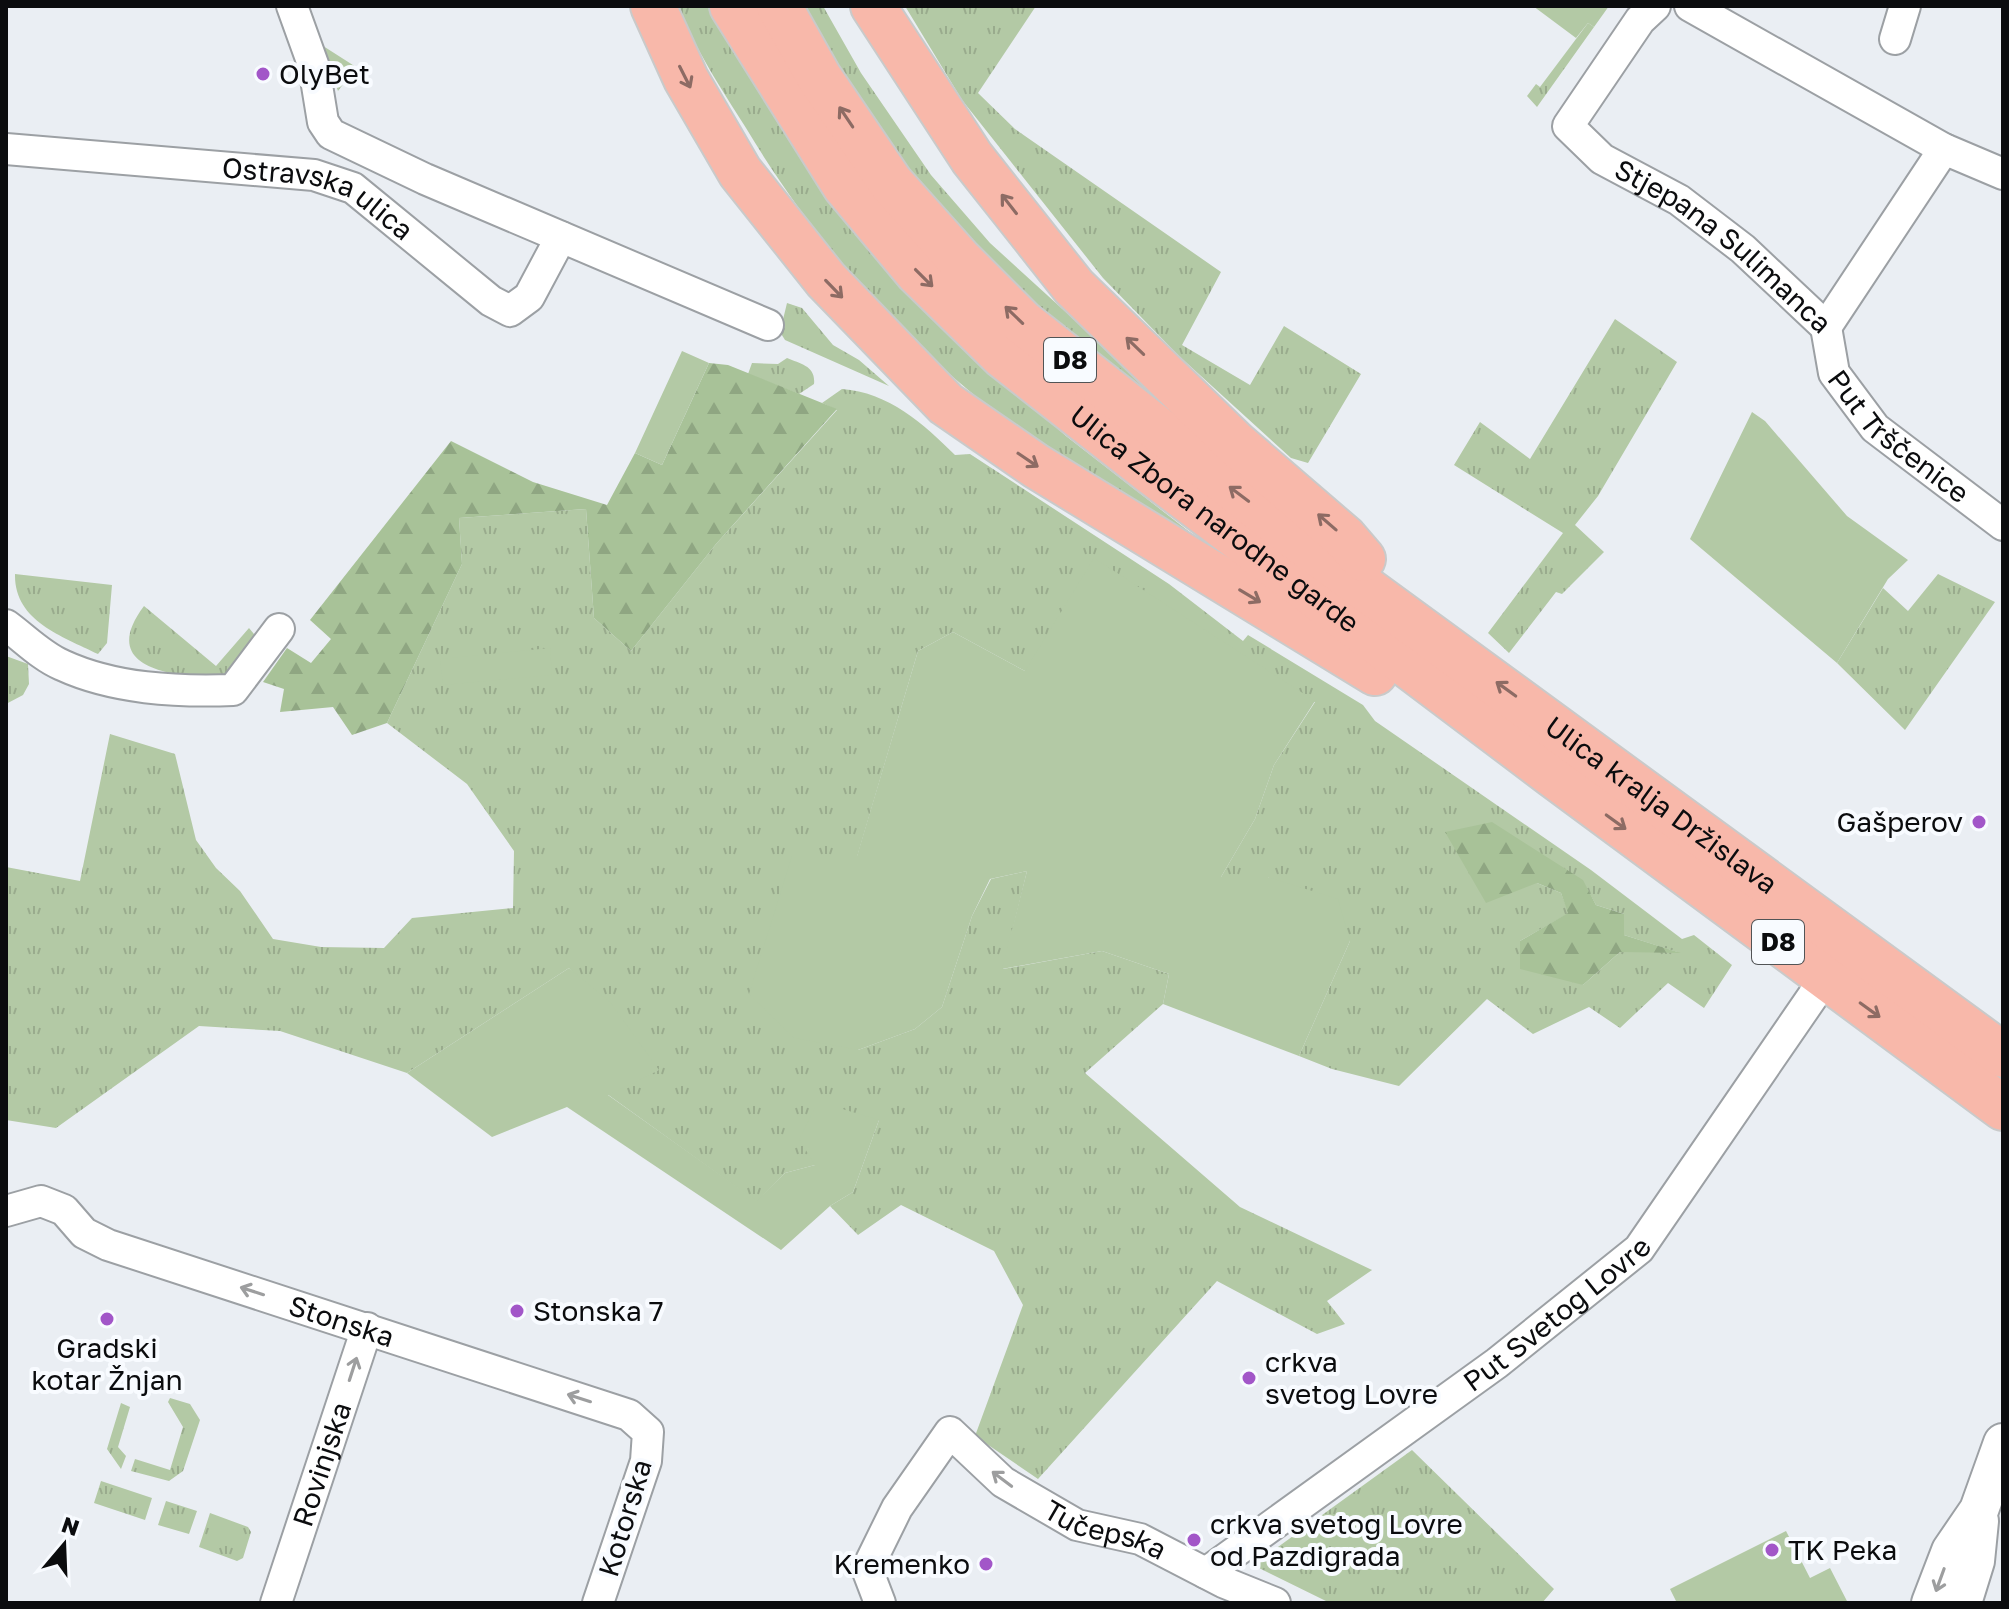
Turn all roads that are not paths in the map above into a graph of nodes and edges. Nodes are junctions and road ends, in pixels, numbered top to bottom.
1 (292, 6) edge
2 (653, 6) edge
3 (779, 6) edge
4 (873, 6) edge
5 (1655, 6) edge
6 (1690, 6) edge
7 (1905, 6) edge
8 (733, 8) edge
9 (1895, 39) dead end
10 (6, 149) edge
11 (1944, 149) junction
12 (2003, 174) edge
13 (561, 237) junction
14 (768, 325) dead end
15 (1826, 327) junction
16 (2003, 525) edge
17 (6, 625) edge
18 (279, 629) dead end
19 (1437, 640) junction
20 (1553, 775) junction
21 (1826, 977) junction
22 (2003, 1055) edge
23 (2003, 1108) edge
24 (6, 1211) edge
25 (367, 1328) junction
26 (648, 1432) joint
27 (2003, 1443) edge
28 (1979, 1510) junction
29 (1206, 1573) junction
30 (276, 1603) edge
31 (598, 1603) edge
32 (880, 1603) edge
33 (1275, 1603) edge
34 (1931, 1603) edge
35 (1962, 1603) edge

1 - 13 street
2 -> 20 highway
19 -> 3 highway, Ulica Zbora narodne garde / D8
19 -> 4 highway
5 - 15 street, Stjepana Sulimanca
6 - 11 street
7 - 9 street
8 -> 20 highway, Ulica Zbora narodne garde / D8
10 - 13 street, Ostravska ulica
11 - 12 street
11 - 15 street, Stjepana Sulimanca
13 - 14 street
15 - 16 street, Put Trščenice
17 - 18 street
22 -> 19 highway, Ulica kralja Držislava / D8
20 -> 21 highway, Ulica kralja Držislava / D8
21 -> 23 highway, Ulica kralja Držislava / D8
21 - 29 street, Put Svetog Lovre
25 -> 24 street, Stonska
26 -> 25 street, Stonska
30 -> 25 street, Rovinjska
26 - 31 street, Kotorska
27 - 28 street
28 -> 34 street
28 - 35 street
29 -> 32 street, Tučepska
29 - 33 street, Tučepska

